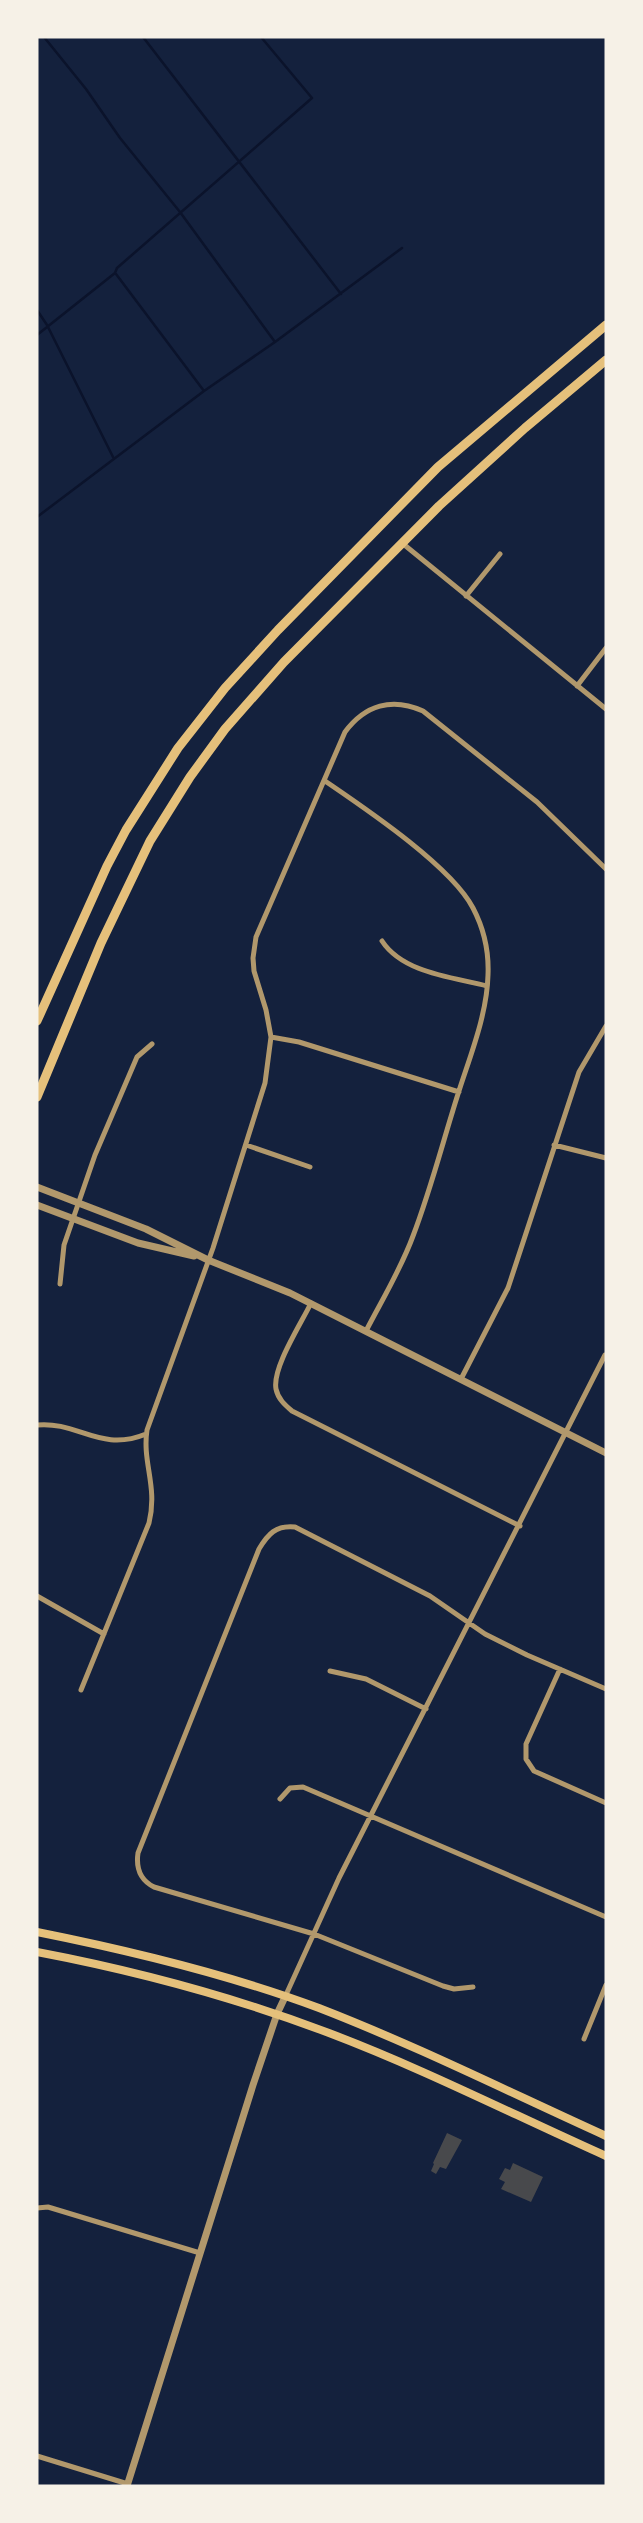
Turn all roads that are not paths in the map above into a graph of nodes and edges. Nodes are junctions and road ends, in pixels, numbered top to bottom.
1 (606, 325) edge
2 (606, 360) edge
3 (402, 543) junction
4 (500, 554) dead end
5 (466, 596) junction
6 (606, 648) edge
7 (577, 686) junction
8 (606, 709) edge
9 (325, 781) junction
10 (606, 869) edge
11 (382, 941) dead end
12 (487, 986) junction
13 (37, 1021) edge
14 (606, 1026) edge
15 (271, 1037) junction
16 (152, 1044) dead end
17 (459, 1092) junction
18 (37, 1097) edge
19 (246, 1145) junction
20 (554, 1145) junction
21 (606, 1157) edge
22 (310, 1167) dead end
23 (37, 1187) edge
24 (78, 1203) junction
25 (37, 1205) edge
26 (73, 1218) junction
27 (208, 1259) junction
28 (60, 1284) dead end
29 (311, 1304) junction
30 (366, 1331) junction
31 (605, 1355) edge
32 (461, 1379) junction
33 (37, 1425) edge
34 (567, 1433) junction
35 (146, 1434) junction
36 (606, 1453) edge
37 (520, 1526) junction
38 (37, 1596) edge
39 (470, 1624) junction
40 (104, 1634) junction
41 (560, 1669) junction
42 (330, 1671) dead end
43 (606, 1689) edge
44 (81, 1690) dead end
45 (426, 1709) junction
46 (280, 1799) dead end
47 (606, 1803) edge
48 (371, 1818) junction
49 (606, 1917) edge
50 (37, 1933) edge
51 (314, 1934) junction
52 (37, 1952) edge
53 (606, 1984) edge
54 (473, 1987) dead end
55 (285, 1997) junction
56 (277, 2014) junction
57 (583, 2039) dead end
58 (606, 2136) edge
59 (606, 2157) edge
60 (37, 2208) edge
61 (200, 2253) junction
62 (37, 2456) edge
63 (127, 2485) edge

1 - 13 highway
2 - 3 highway
3 - 5 street
3 - 18 highway
4 - 5 street
5 - 7 street
6 - 7 street
7 - 8 street
9 - 10 street
9 - 12 street
9 - 15 street
11 - 12 street
12 - 17 street
14 - 20 street
15 - 17 street
15 - 19 street
16 - 24 street
17 - 30 street
19 - 22 street
19 - 27 street
20 - 21 street
20 - 32 street
23 - 24 street
24 - 26 street
24 - 27 street
25 - 26 street
26 - 27 street
26 - 28 street
27 - 29 street
27 - 35 street
29 - 30 street
29 - 37 street
30 - 32 street
31 - 34 street
32 - 34 street
33 - 35 street
34 - 36 street
34 - 37 street
35 - 40 street
37 - 39 street
38 - 40 street
39 - 41 street
39 - 45 street
39 - 51 street
40 - 44 street
41 - 43 street
41 - 47 street
42 - 45 street
45 - 48 street
46 - 48 street
48 - 49 street
48 - 51 street
50 - 55 main road
51 - 54 street
51 - 55 street
52 - 56 main road
53 - 57 street
55 - 56 street
55 - 58 main road
56 - 59 main road
56 - 61 street
60 - 61 street
61 - 63 street
62 - 63 street

